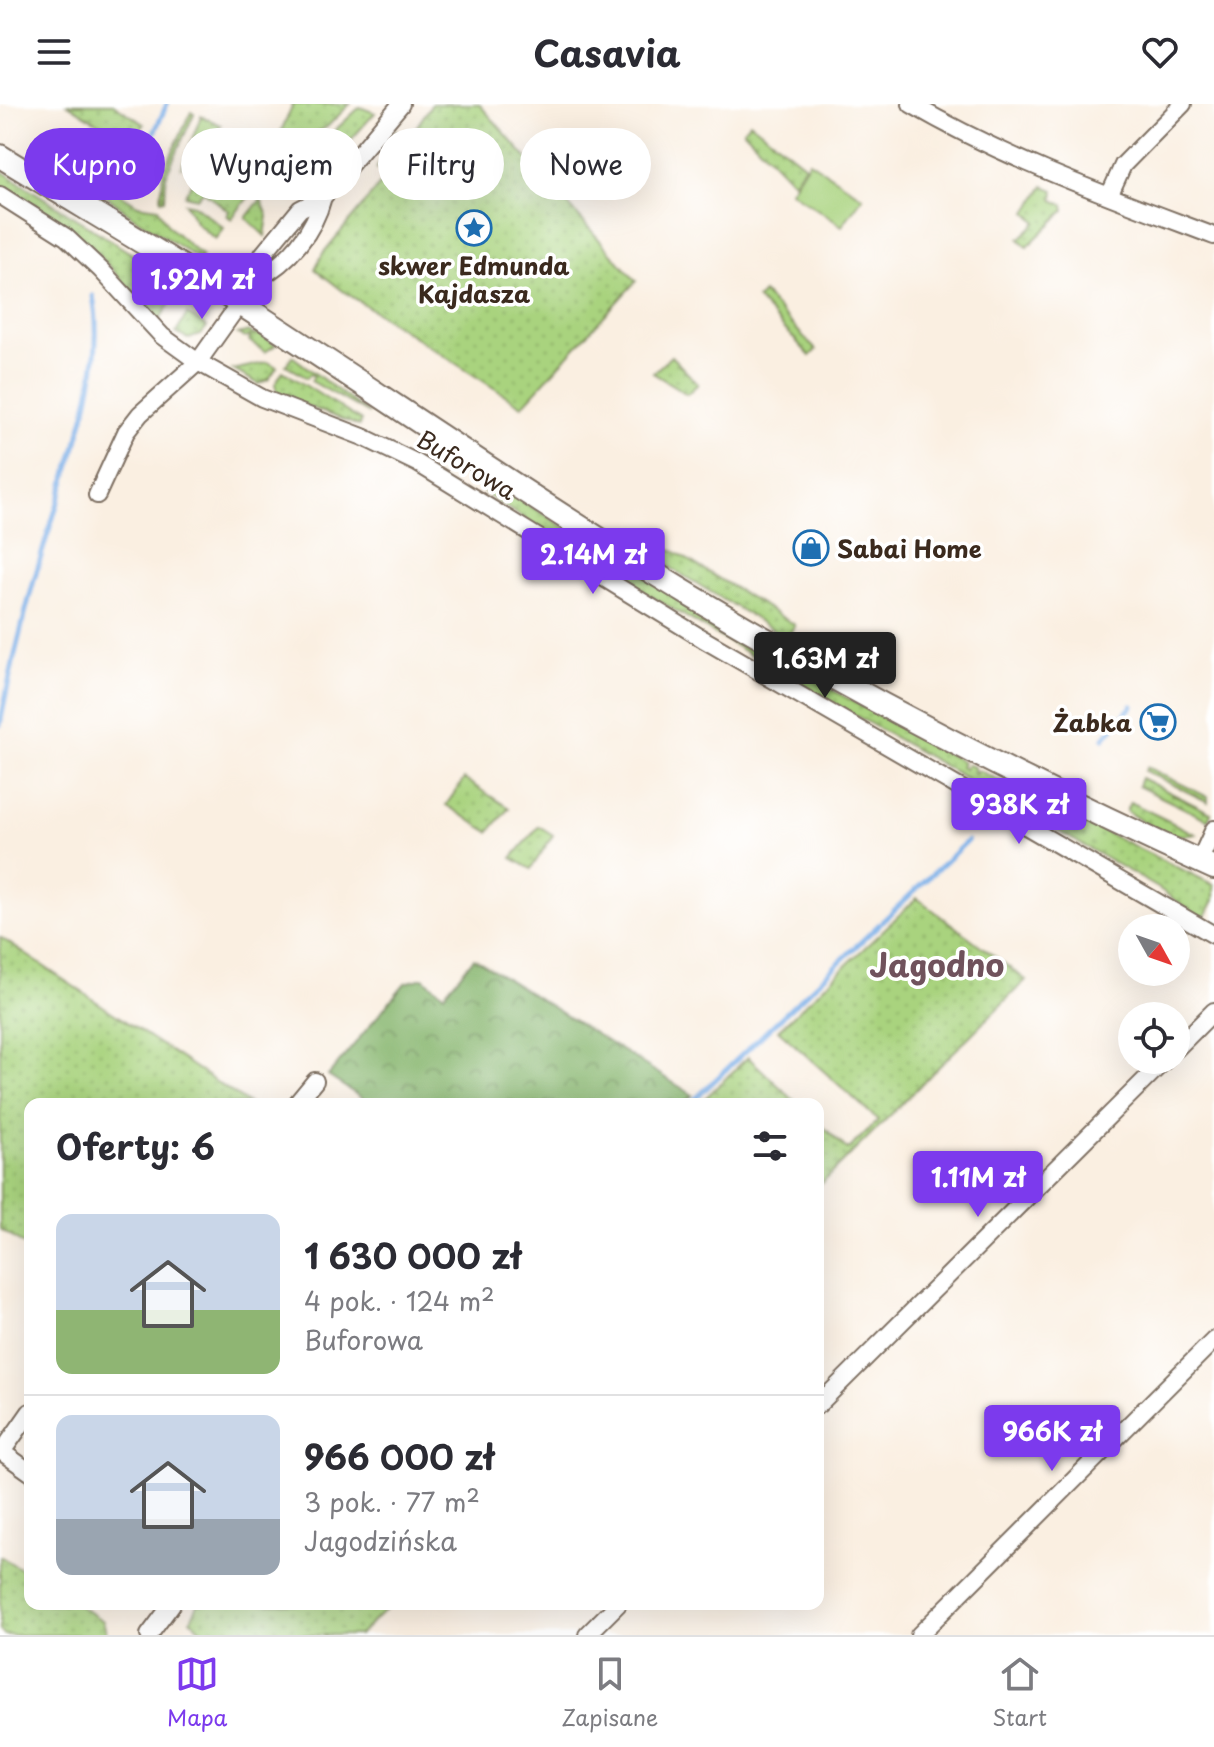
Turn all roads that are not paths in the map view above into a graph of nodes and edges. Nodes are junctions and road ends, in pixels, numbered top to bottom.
1 (401, 104) edge
2 (911, 104) edge
3 (1183, 104) edge
4 (0, 156) edge
5 (0, 195) edge
6 (1109, 196) junction
7 (1214, 236) edge
8 (238, 304) junction
9 (198, 362) junction
10 (97, 495) dead end
11 (1214, 829) edge
12 (1207, 865) edge
13 (1214, 935) edge
14 (1214, 1011) edge
15 (1190, 1035) edge
16 (1151, 1074) edge
17 (315, 1081) dead end
18 (301, 1098) edge
19 (1214, 1340) edge
20 (824, 1399) edge
21 (24, 1421) edge
22 (2, 1452) edge
23 (24, 1468) edge
24 (168, 1610) edge
25 (612, 1610) edge
26 (149, 1635) edge
27 (587, 1635) edge
28 (919, 1635) edge

1 - 8 street
2 - 6 street
3 - 6 street
4 - 8 main road, Buforowa
5 - 9 street, Buforowa
6 - 7 street
8 - 9 street
8 - 12 main road, Buforowa
9 - 10 street
9 - 13 street, Buforowa
11 - 12 street
14 - 15 street
16 - 20 street
17 - 18 street
19 - 28 street
21 - 22 street
22 - 23 street
24 - 26 street
25 - 27 street

